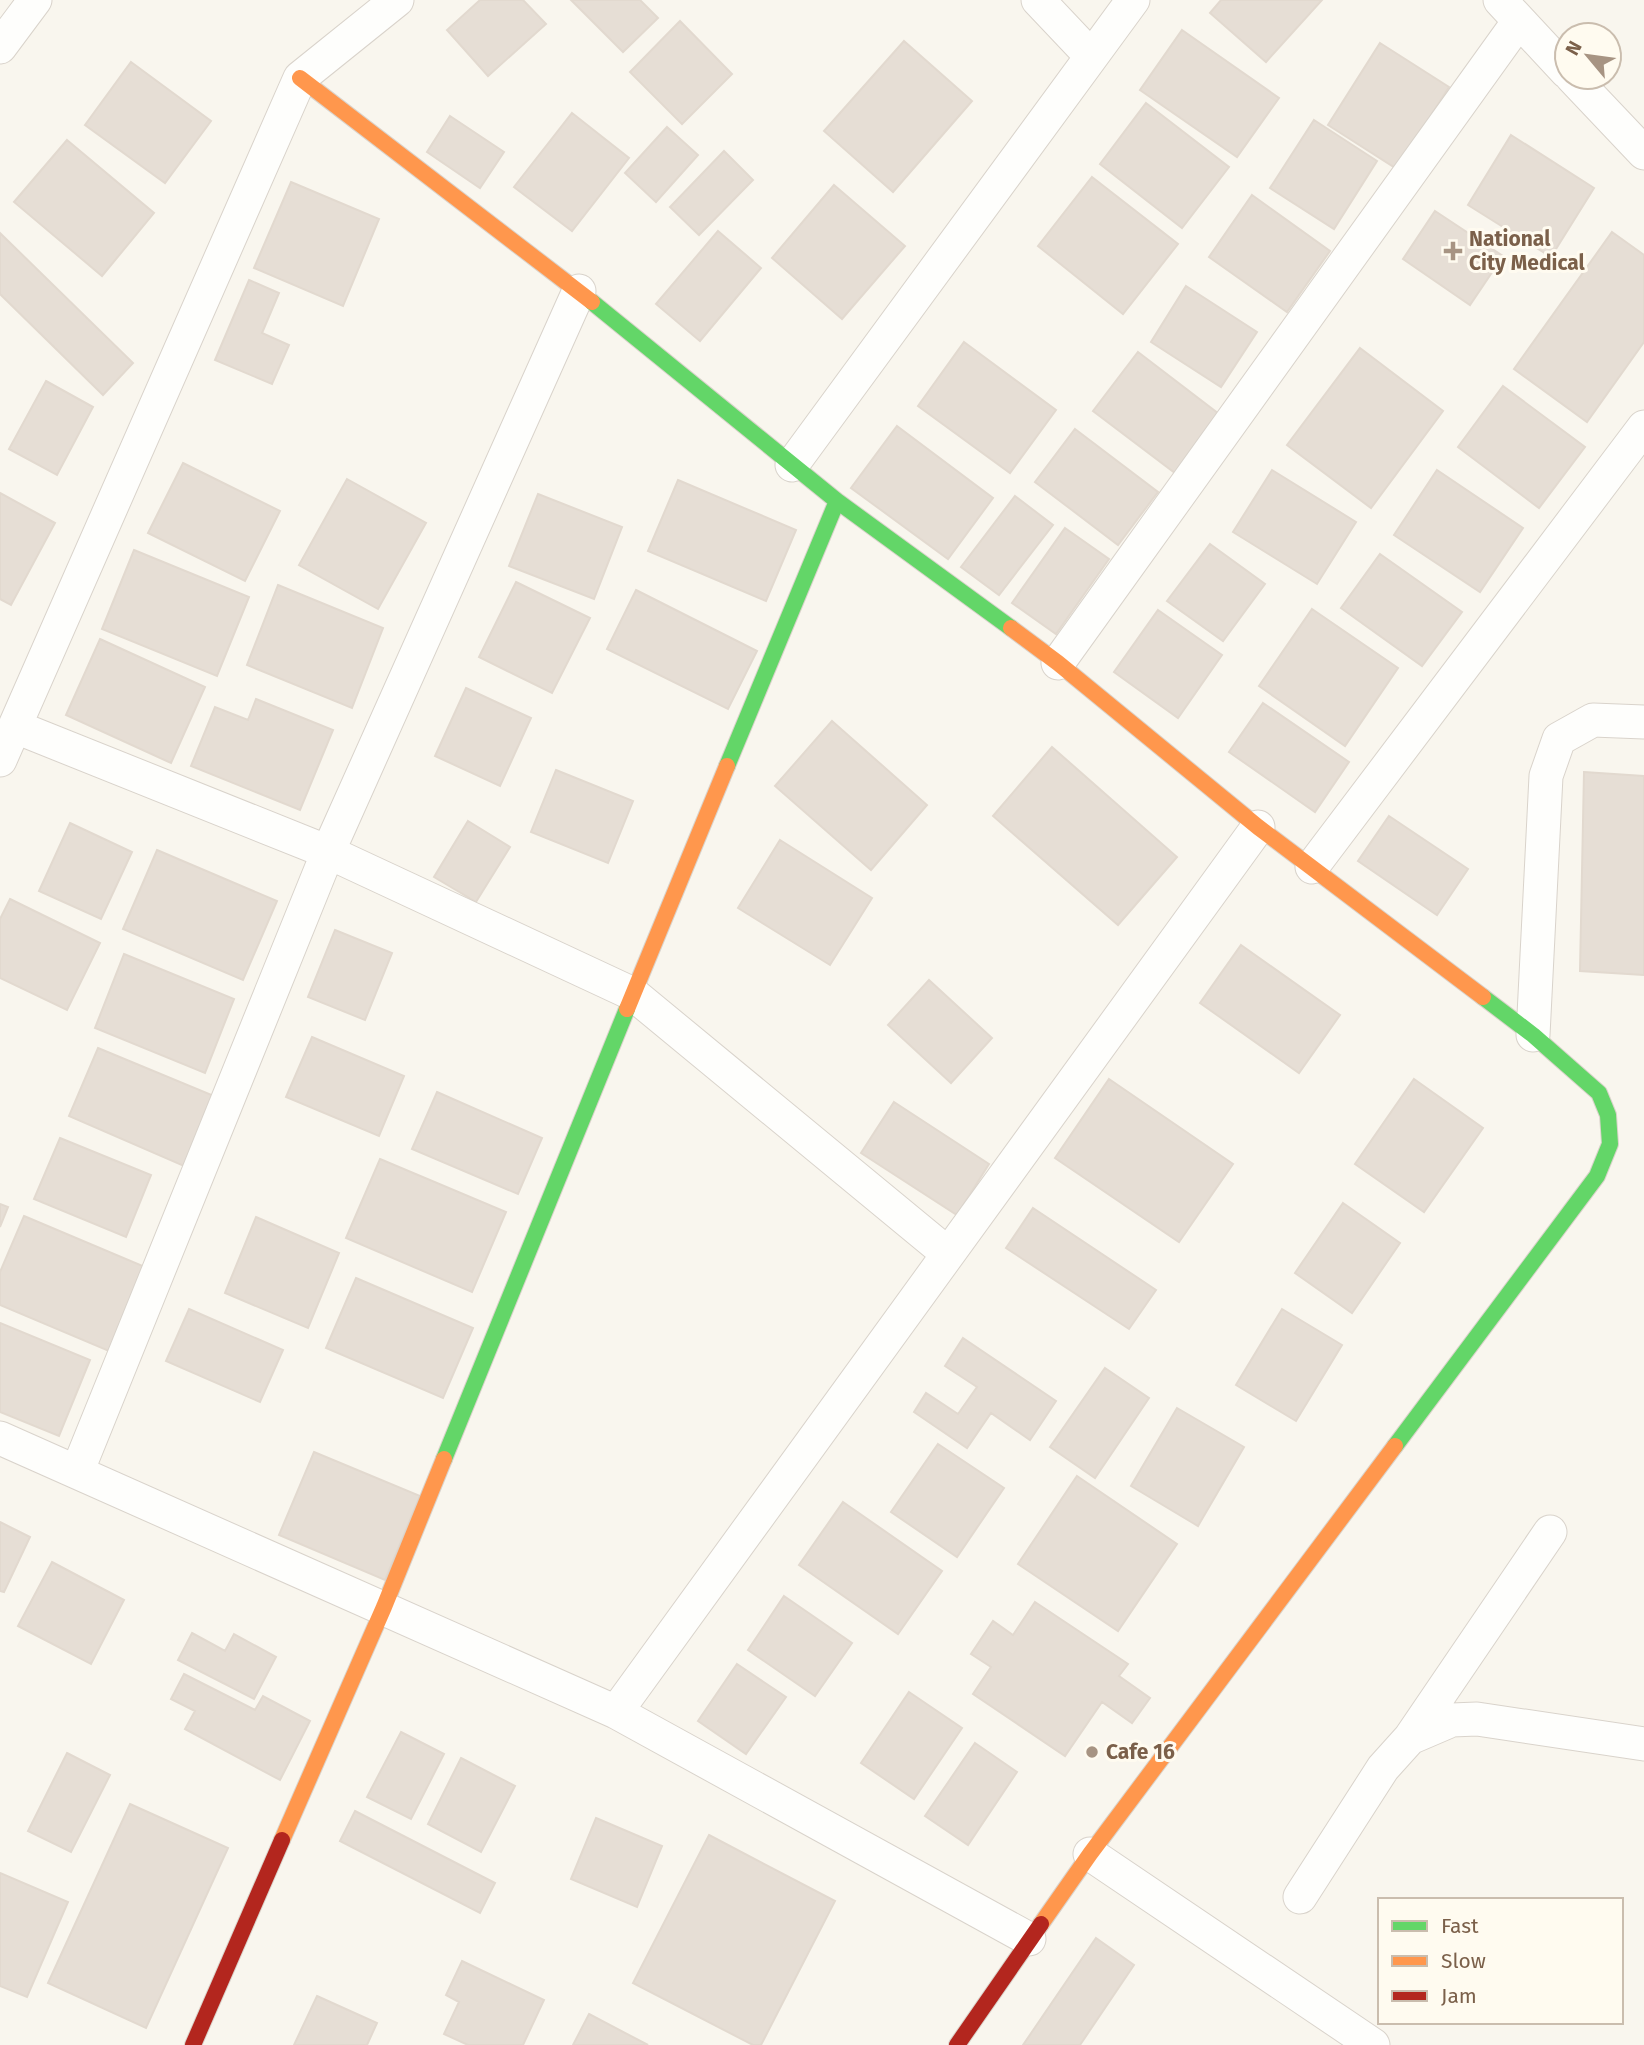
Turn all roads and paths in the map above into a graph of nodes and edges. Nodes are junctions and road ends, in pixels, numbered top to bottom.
1 (34, 0) edge
2 (397, 0) edge
3 (1038, 0) edge
4 (1133, 0) edge
5 (1509, 10) edge
6 (0, 47) edge
7 (1091, 56) junction
8 (1553, 57) edge
9 (300, 78) junction
10 (1585, 91) edge
11 (1644, 153) edge
12 (579, 291) junction
13 (1644, 428) edge
14 (792, 465) junction
15 (837, 501) junction
16 (1058, 663) junction
17 (1644, 722) edge
18 (16, 727) junction
19 (0, 760) edge
20 (1258, 827) junction
21 (328, 852) junction
22 (1312, 867) junction
23 (633, 993) junction
24 (1533, 1035) junction
25 (947, 1253) junction
26 (0, 1438) edge
27 (77, 1472) junction
28 (1550, 1532) dead end
29 (384, 1607) junction
30 (616, 1712) junction
31 (1410, 1738) junction
32 (1644, 1744) edge
33 (1090, 1854) junction
34 (1300, 1897) dead end
35 (1029, 1939) junction
36 (193, 2045) edge
37 (957, 2045) edge
38 (1373, 2045) edge

1 - 6 street
2 - 9 street
3 - 7 street
4 - 7 street
5 - 8 street
5 - 16 street
7 - 14 street
9 - 12 street
9 - 18 street
10 - 11 street
12 - 14 street
12 - 21 street
13 - 22 street
14 - 15 street
15 - 16 street
15 - 23 street
16 - 20 street
17 - 24 street
18 - 19 street
18 - 21 street
20 - 22 street
20 - 25 street
21 - 23 street
21 - 27 street
22 - 24 street
23 - 25 street
23 - 29 street
24 - 33 street
25 - 30 street
26 - 27 street
27 - 29 street
28 - 31 street
29 - 30 street
29 - 36 street
30 - 35 street
31 - 32 street
31 - 34 street
33 - 35 street
33 - 38 street
35 - 37 street

